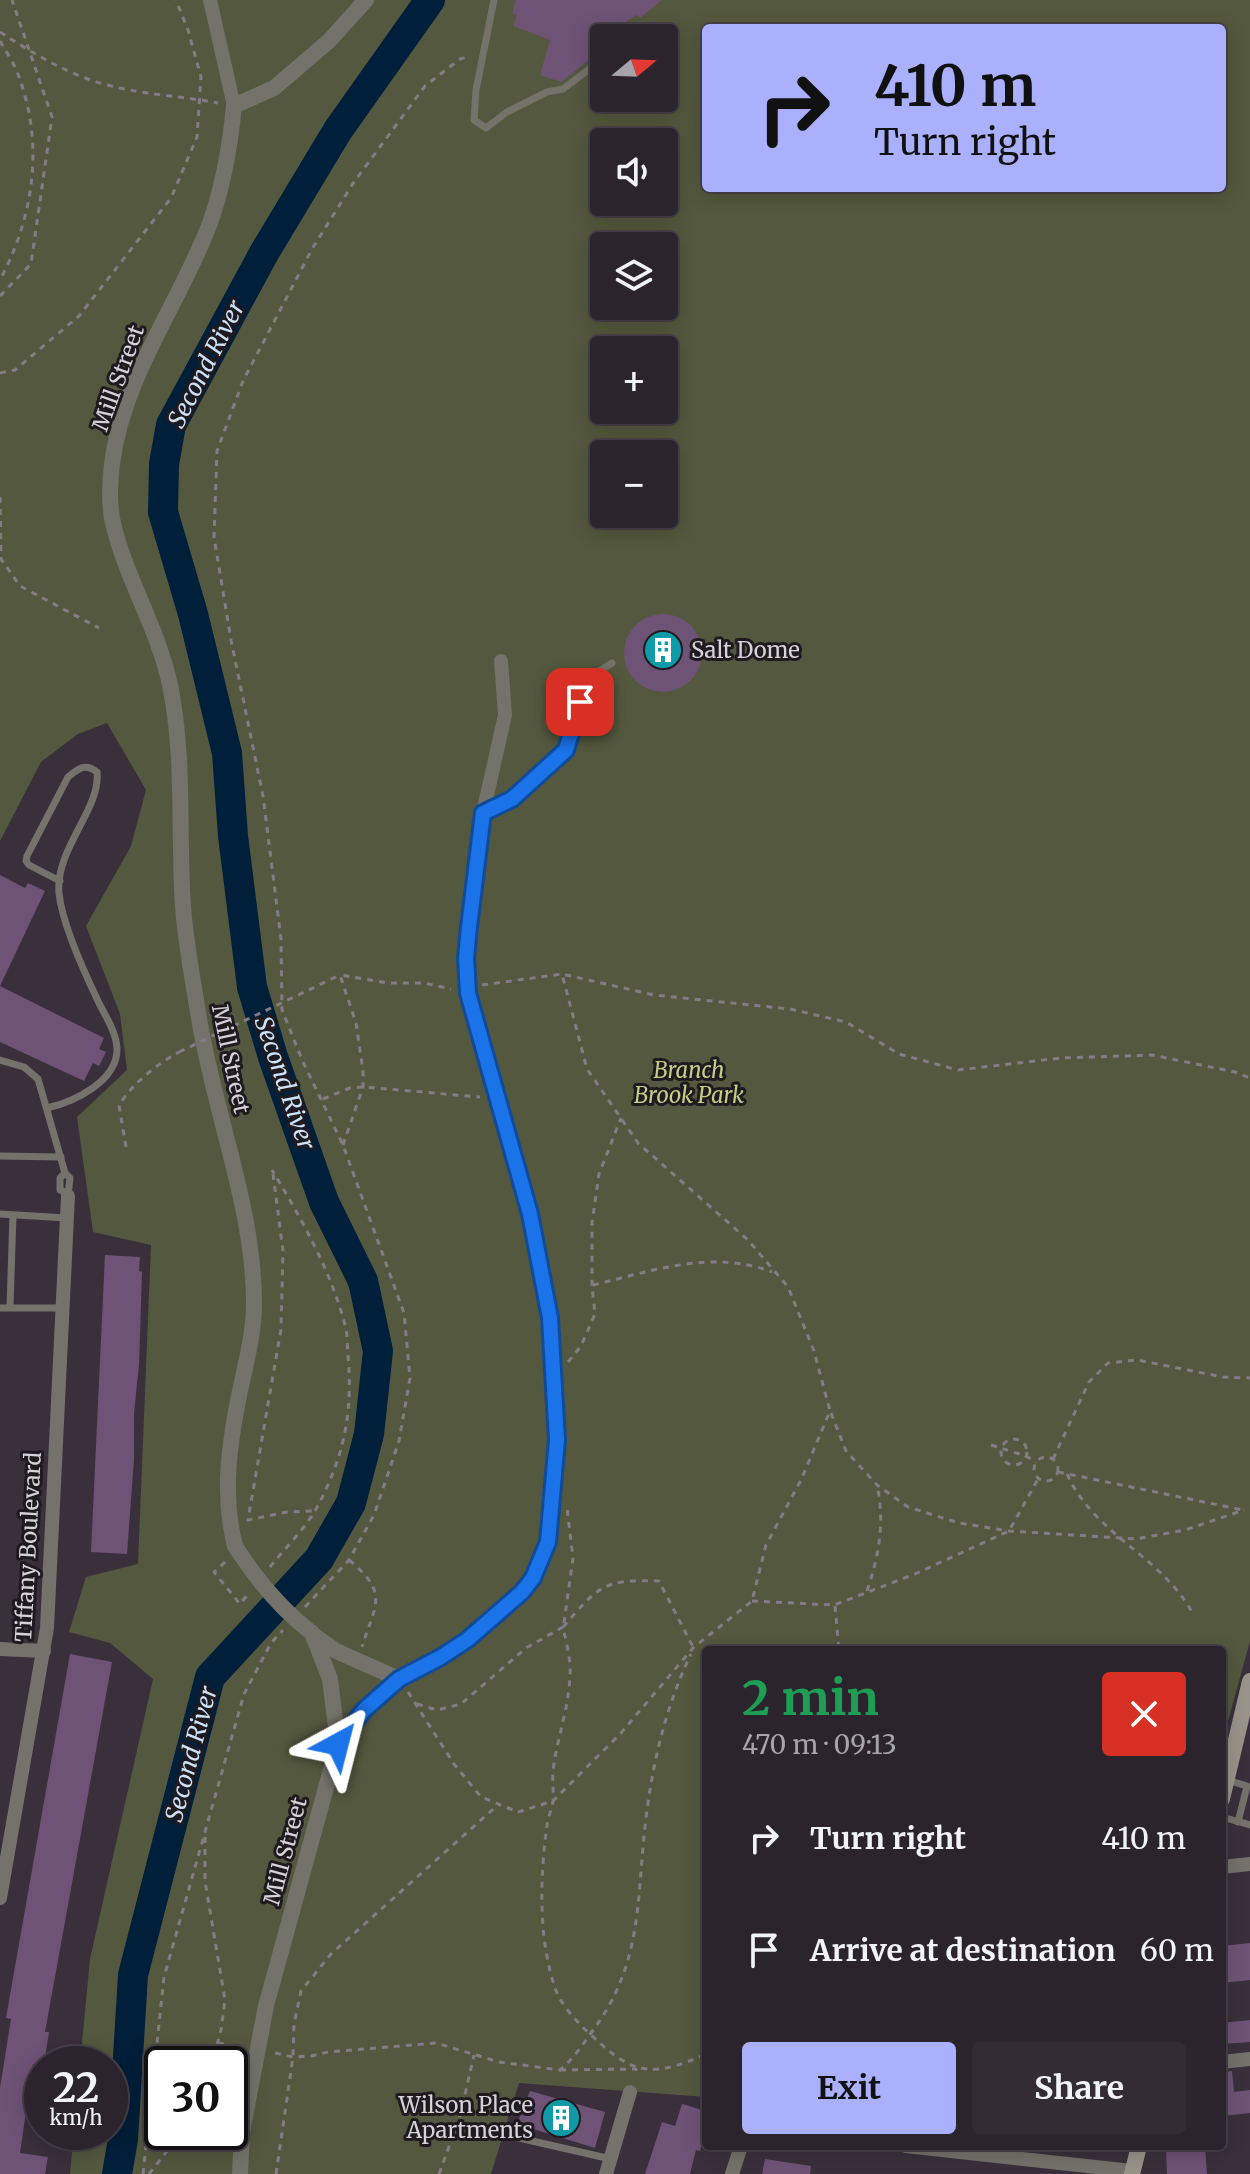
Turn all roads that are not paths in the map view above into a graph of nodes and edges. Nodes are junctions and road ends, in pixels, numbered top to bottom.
1 (210, 0) edge
2 (366, 0) edge
3 (494, 0) edge
4 (590, 69) edge
5 (234, 106) junction
6 (501, 661) dead end
7 (612, 663) dead end
8 (483, 813) junction
9 (60, 881) junction
10 (0, 1060) edge
11 (47, 1108) junction
12 (0, 1156) edge
13 (61, 1157) junction
14 (68, 1194) joint
15 (0, 1214) edge
16 (13, 1215) junction
17 (67, 1218) junction
18 (10, 1306) junction
19 (0, 1308) edge
20 (63, 1308) junction
21 (312, 1633) junction
22 (0, 1649) edge
23 (44, 1651) junction
24 (399, 1679) junction
25 (1249, 1684) edge
26 (338, 1744) junction
27 (1226, 1779) joint
28 (1248, 1786) edge
29 (1226, 1818) edge
30 (1238, 1822) junction
31 (1250, 1825) edge
32 (4, 1849) edge
33 (1250, 1863) edge
34 (1226, 1866) edge
35 (0, 1898) edge
36 (1250, 2059) edge
37 (1226, 2062) edge
38 (630, 2092) dead end
39 (519, 2138) dead end
40 (740, 2150) edge
41 (941, 2150) edge
42 (1138, 2150) edge
43 (611, 2159) junction
44 (1132, 2172) edge
45 (240, 2174) edge
46 (606, 2174) edge
47 (732, 2174) edge

1 - 5 street
2 - 5 street
3 - 4 lane
5 - 21 street, Mill Street, bridge
6 - 8 street
7 - 8 lane
8 - 24 street
9 - 9 lane
9 - 11 lane
10 - 11 lane
11 - 13 lane
12 - 13 lane
13 - 14 lane
14 - 17 street, Tiffany Boulevard
15 - 16 lane
16 - 17 lane
16 - 18 lane
17 - 20 street, Tiffany Boulevard
18 - 19 lane
18 - 20 lane
20 - 23 street, Tiffany Boulevard
21 - 24 street
21 - 26 street, Mill Street
22 - 23 street
23 - 32 street, Tiffany Boulevard
24 - 26 street
25 - 27 main road
26 - 45 street, Mill Street
27 - 28 lane
28 - 30 lane
29 - 30 lane
30 - 31 lane
32 - 35 street, Tiffany Boulevard
33 - 34 street
36 - 37 street
38 - 43 street
39 - 43 lane
40 - 47 street
41 - 44 street
42 - 44 main road
43 - 46 street

